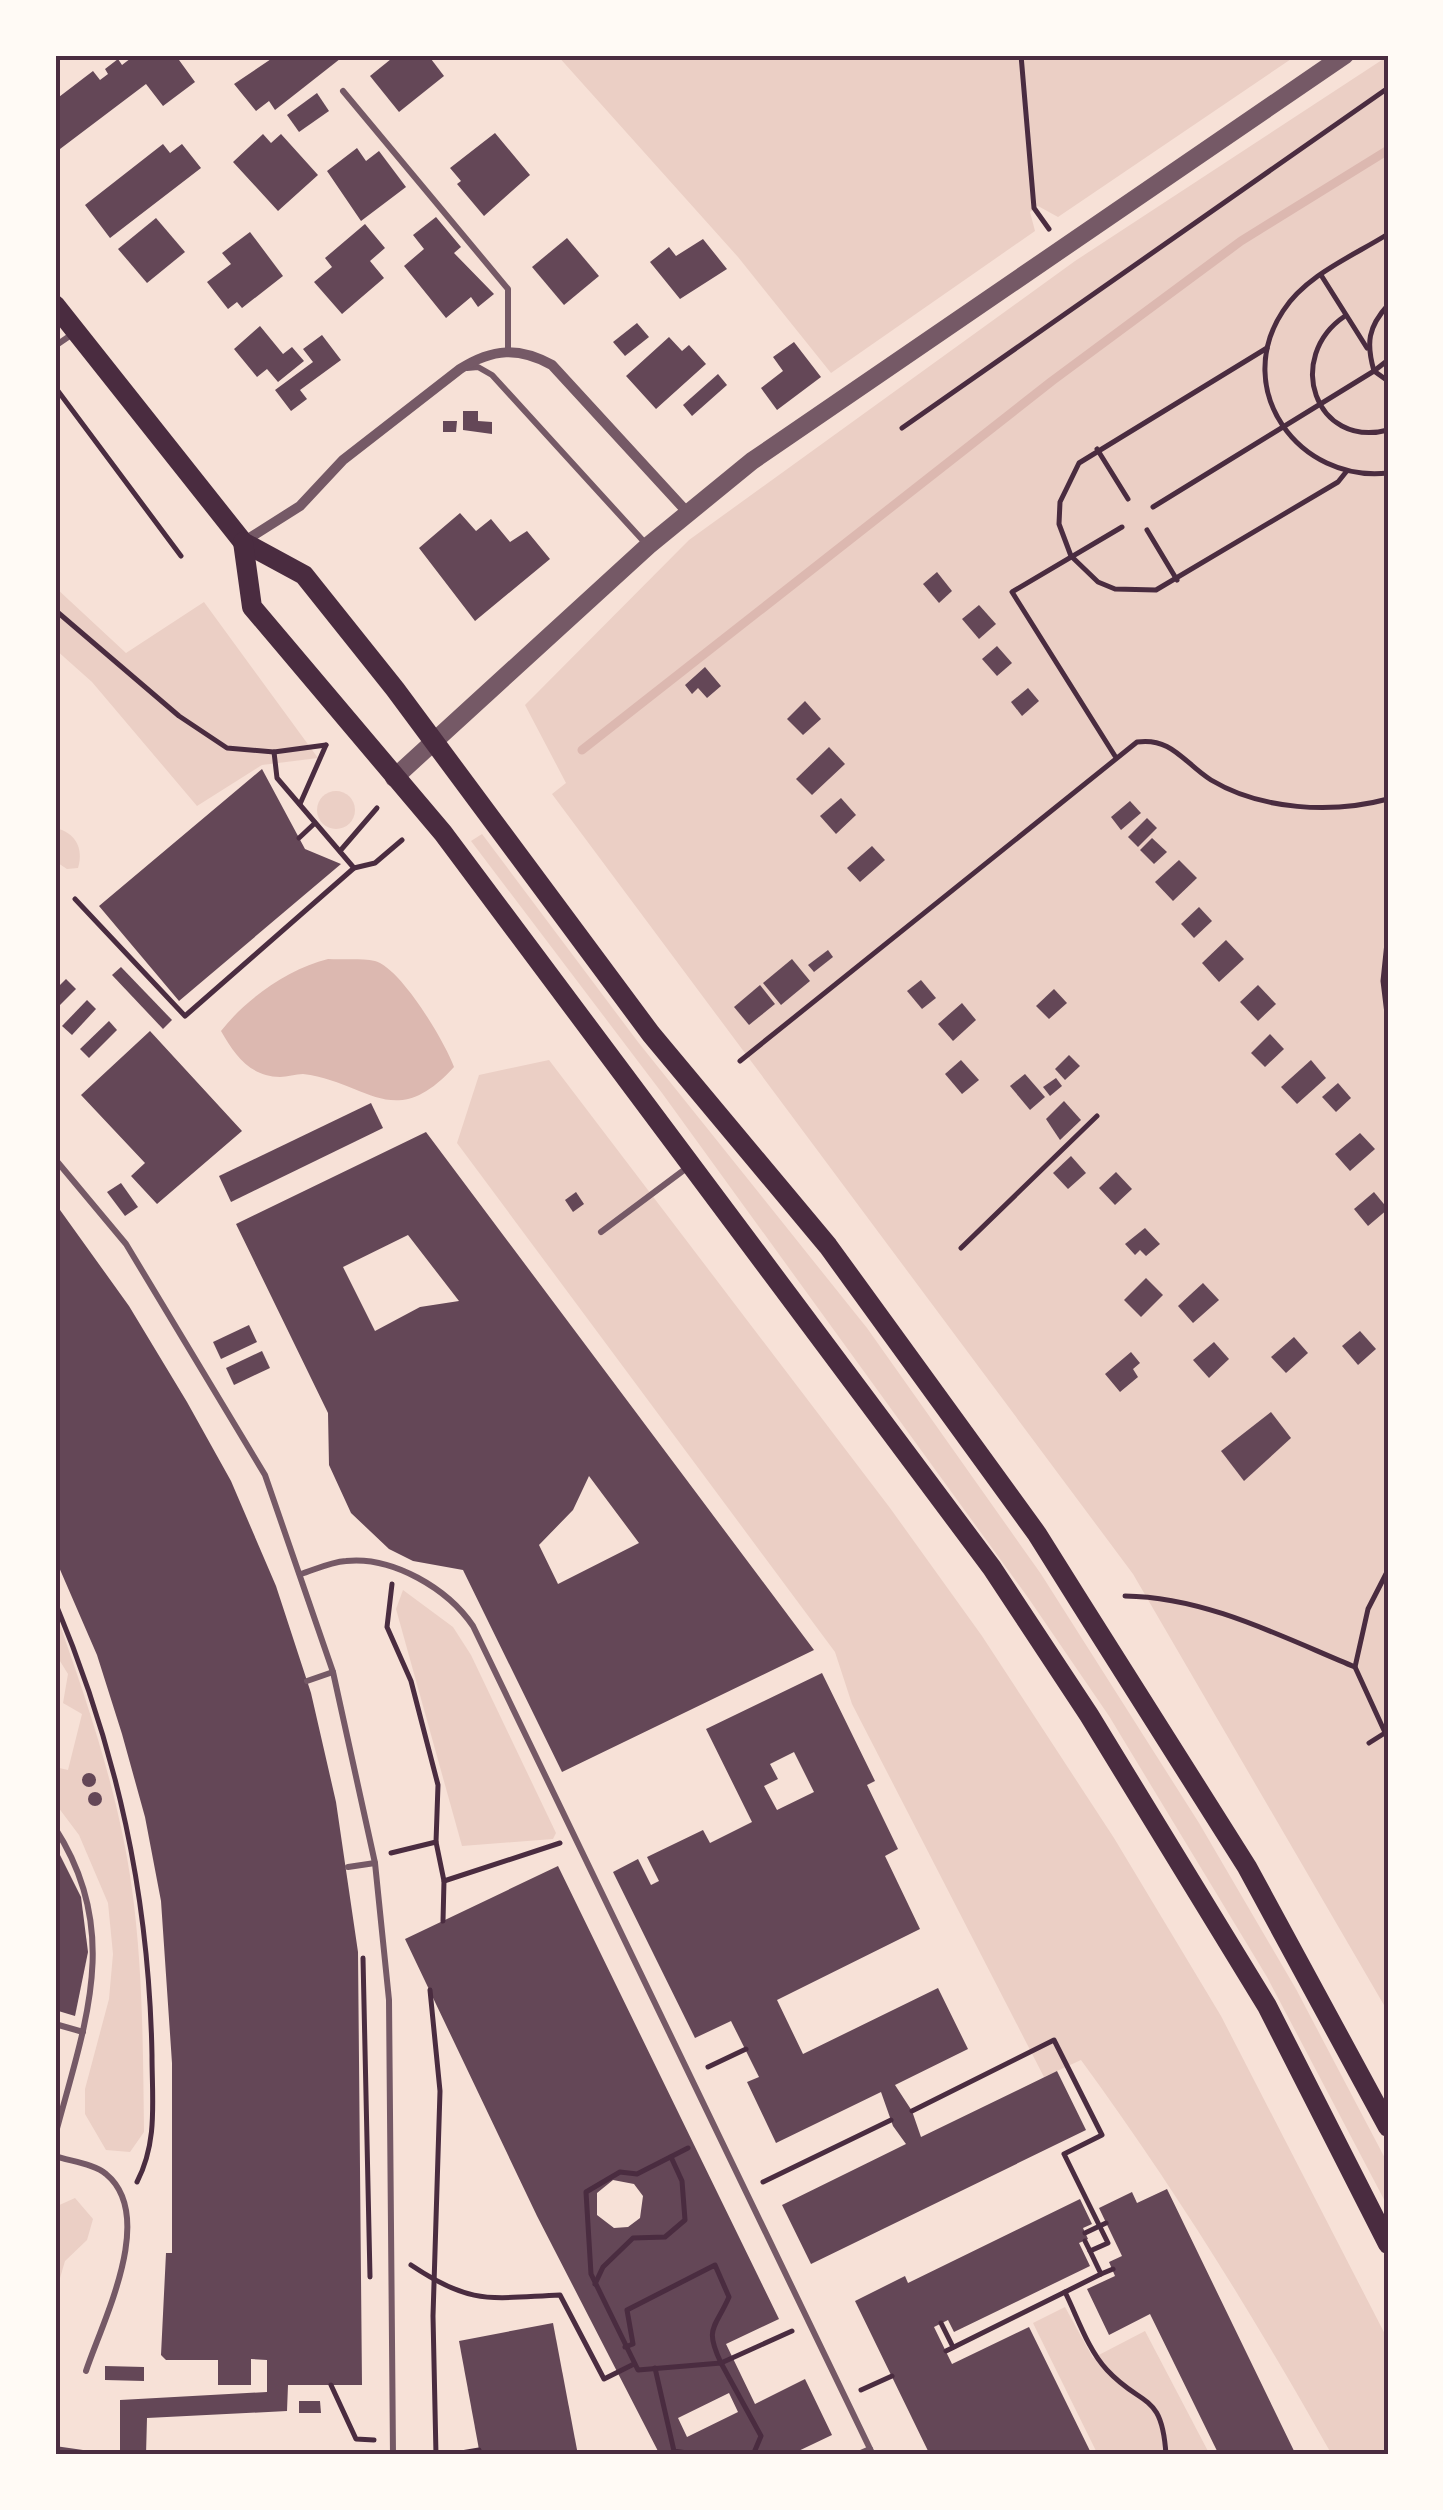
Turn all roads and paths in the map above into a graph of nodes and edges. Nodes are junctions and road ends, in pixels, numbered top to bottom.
1 (1021, 55) edge
2 (1345, 55) edge
3 (1388, 88) edge
4 (342, 91) dead end
5 (1049, 229) dead end
6 (1388, 234) edge
7 (1321, 275) junction
8 (55, 306) edge
9 (1388, 306) edge
10 (1344, 316) junction
11 (76, 332) junction
12 (55, 346) edge
13 (1268, 348) junction
14 (1367, 348) junction
15 (508, 350) junction
16 (1388, 360) edge
17 (460, 368) junction
18 (1374, 371) junction
19 (1388, 381) edge
20 (55, 387) edge
21 (1320, 404) junction
22 (902, 428) dead end
23 (1282, 428) junction
24 (1388, 430) edge
25 (1097, 449) junction
26 (1346, 472) junction
27 (1388, 474) edge
28 (1128, 499) dead end
29 (1153, 508) dead end
30 (687, 512) junction
31 (1122, 527) dead end
32 (1147, 530) dead end
33 (243, 542) junction
34 (648, 546) junction
35 (181, 556) dead end
36 (1070, 556) junction
37 (1178, 580) junction
38 (55, 610) edge
39 (434, 742) junction
40 (274, 752) junction
41 (1116, 756) junction
42 (394, 778) junction
43 (1388, 799) edge
44 (300, 804) junction
45 (376, 808) dead end
46 (316, 823) junction
47 (298, 838) dead end
48 (402, 840) dead end
49 (340, 851) junction
50 (354, 868) junction
51 (76, 898) dead end
52 (1388, 933) edge
53 (1388, 1022) edge
54 (740, 1062) dead end
55 (1096, 1116) dead end
56 (55, 1159) edge
57 (691, 1166) junction
58 (601, 1232) dead end
59 (961, 1248) dead end
60 (1388, 1570) edge
61 (396, 1571) junction
62 (302, 1574) junction
63 (1126, 1596) dead end
64 (55, 1602) edge
65 (1355, 1667) junction
66 (333, 1672) junction
67 (307, 1682) dead end
68 (1387, 1735) edge
69 (1369, 1743) dead end
70 (55, 1828) edge
71 (572, 1838) junction
72 (436, 1842) junction
73 (374, 1859) junction
74 (348, 1867) dead end
75 (444, 1880) junction
76 (442, 1921) dead end
77 (363, 1956) dead end
78 (430, 1990) dead end
79 (55, 2024) edge
80 (82, 2032) junction
81 (746, 2049) dead end
82 (689, 2076) junction
83 (912, 2110) dead end
84 (891, 2120) dead end
85 (1388, 2126) edge
86 (55, 2136) edge
87 (688, 2148) dead end
88 (55, 2156) edge
89 (671, 2157) junction
90 (745, 2190) junction
91 (126, 2202) junction
92 (1106, 2223) dead end
93 (1388, 2244) edge
94 (392, 2252) junction
95 (1090, 2252) junction
96 (1113, 2268) dead end
97 (1101, 2274) junction
98 (435, 2280) junction
99 (370, 2284) dead end
100 (596, 2284) junction
101 (1065, 2292) junction
102 (941, 2323) dead end
103 (775, 2340) dead end
104 (625, 2347) junction
105 (953, 2348) junction
106 (946, 2351) dead end
107 (721, 2363) junction
108 (634, 2364) junction
109 (655, 2368) junction
110 (86, 2370) dead end
111 (892, 2376) dead end
112 (331, 2384) dead end
113 (845, 2397) junction
114 (372, 2421) dead end
115 (372, 2440) junction
116 (392, 2442) junction
117 (479, 2450) dead end
118 (871, 2452) edge
119 (373, 2455) edge
120 (393, 2455) edge
121 (436, 2455) edge
122 (449, 2455) edge
123 (700, 2455) edge
124 (753, 2455) edge
125 (856, 2455) edge
126 (1166, 2455) edge

1 - 5 path
2 - 30 street
3 - 22 path
4 - 15 lane
6 - 7 path
7 - 10 path
7 - 13 path
8 - 11 main road
9 - 14 path
10 - 14 path
10 - 21 path
11 - 12 lane
11 - 33 main road
13 - 23 path
13 - 25 path
14 - 18 path
15 - 17 street
15 - 30 street
16 - 18 path
17 - 33 street
17 - 34 lane
18 - 19 path
18 - 21 path
20 - 35 path
21 - 23 path
21 - 24 path
23 - 26 path
23 - 29 path
25 - 28 path
25 - 36 path
26 - 27 path
26 - 37 path
30 - 34 street
31 - 36 path
32 - 37 path
33 - 39 main road
33 - 42 main road
34 - 39 street
36 - 37 path
36 - 41 path
38 - 40 path
39 - 42 street
39 - 85 main road
40 - 44 path
40 - 44 path
41 - 43 path
41 - 54 path
42 - 57 main road
44 - 46 path
45 - 49 path
46 - 47 path
46 - 49 path
48 - 50 path
49 - 50 path
50 - 51 path
52 - 53 path
55 - 59 path
56 - 62 lane
57 - 58 lane
57 - 93 main road
60 - 65 path
61 - 62 lane
61 - 71 lane
61 - 72 path
62 - 66 lane
63 - 65 path
64 - 91 path
65 - 68 path
66 - 67 lane
66 - 73 lane
68 - 69 path
70 - 80 lane
71 - 75 path
71 - 82 lane
72 - 73 path
72 - 75 path
73 - 74 lane
73 - 94 lane
75 - 76 path
77 - 99 path
78 - 98 path
79 - 80 lane
80 - 86 lane
81 - 82 path
82 - 90 lane
83 - 95 path
84 - 90 path
87 - 89 path
88 - 91 lane
89 - 100 path
89 - 100 path
90 - 113 lane
91 - 110 lane
92 - 95 path
94 - 98 path
94 - 116 lane
95 - 97 path
96 - 97 path
97 - 101 path
98 - 108 path
98 - 121 path
100 - 104 path
101 - 105 path
101 - 126 path
102 - 105 path
103 - 107 path
104 - 107 path
104 - 108 path
105 - 106 path
107 - 109 path
107 - 124 path
108 - 109 path
109 - 123 path
111 - 113 path
112 - 115 path
113 - 118 lane
114 - 115 path
115 - 116 path
115 - 119 path
116 - 120 lane
117 - 122 path
118 - 125 lane

